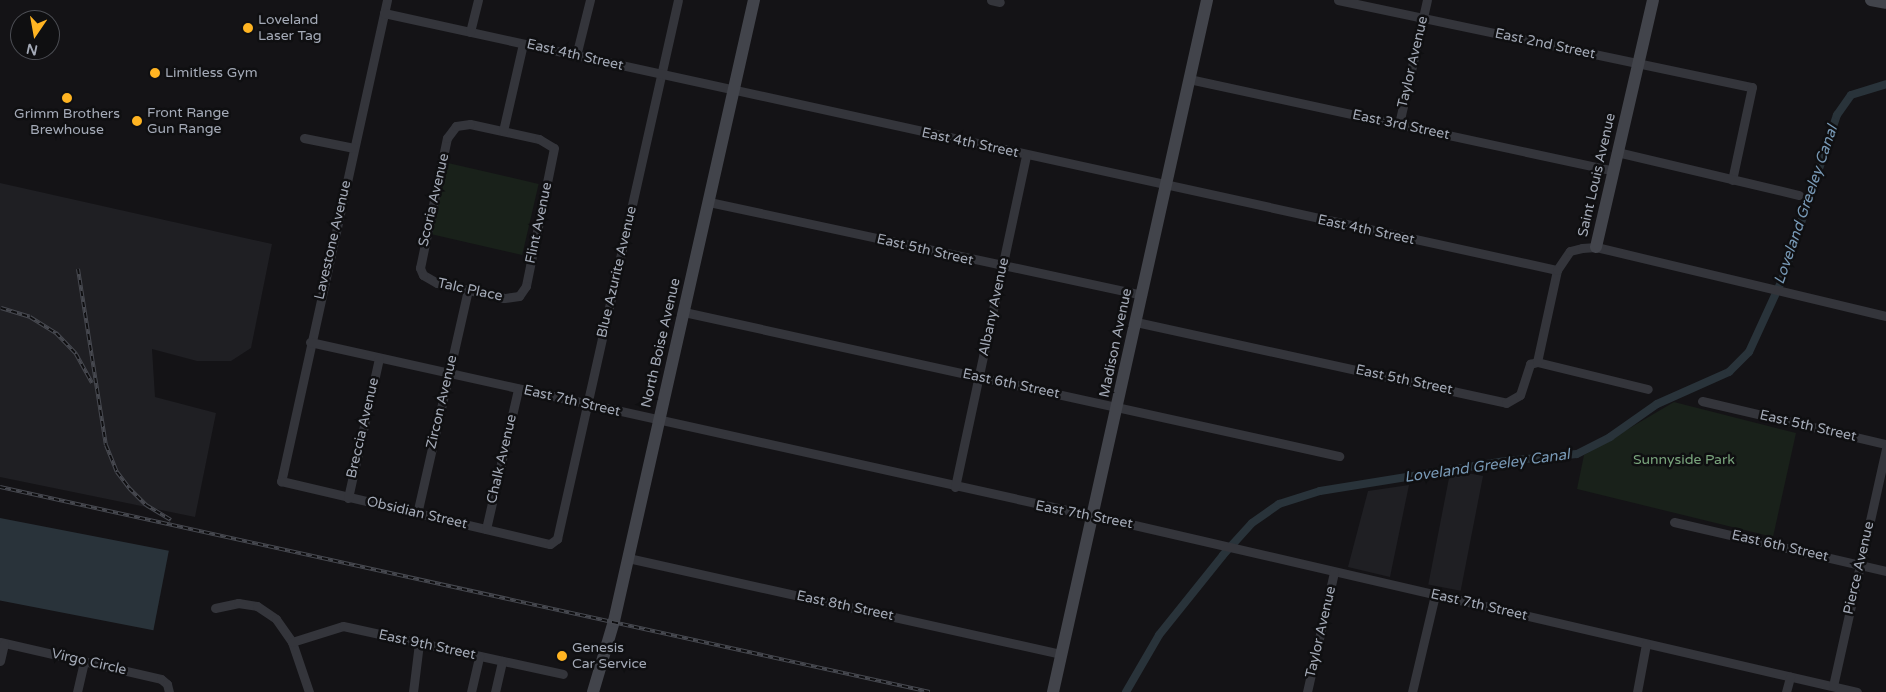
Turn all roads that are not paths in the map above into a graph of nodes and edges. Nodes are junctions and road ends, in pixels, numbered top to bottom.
1 (387, 0) edge
2 (478, 0) edge
3 (590, 0) edge
4 (678, 0) edge
5 (754, 0) edge
6 (1206, 0) edge
7 (1338, 0) edge
8 (1427, 0) edge
9 (1653, 0) edge
10 (1871, 0) edge
11 (1886, 3) edge
12 (384, 12) junction
13 (1423, 19) junction
14 (470, 32) junction
15 (523, 44) junction
16 (576, 56) junction
17 (1637, 64) junction
18 (662, 75) junction
19 (1189, 79) junction
20 (734, 90) junction
21 (1399, 124) junction
22 (503, 131) junction
23 (304, 138) dead end
24 (354, 148) junction
25 (1617, 152) junction
26 (1026, 155) junction
27 (1613, 171) junction
28 (1732, 180) junction
29 (1166, 186) junction
30 (1799, 195) dead end
31 (708, 202) junction
32 (1596, 247) junction
33 (1003, 268) junction
34 (1556, 270) junction
35 (423, 275) joint
36 (468, 290) junction
37 (1142, 295) junction
38 (519, 296) joint
39 (684, 312) junction
40 (1886, 316) edge
41 (1136, 322) junction
42 (310, 342) junction
43 (379, 358) junction
44 (1538, 362) junction
45 (449, 374) junction
46 (979, 377) junction
47 (1648, 388) dead end
48 (518, 389) junction
49 (1702, 401) dead end
50 (587, 405) junction
51 (1117, 407) junction
52 (659, 421) junction
53 (1886, 444) edge
54 (1886, 449) edge
55 (1339, 456) dead end
56 (280, 481) joint
57 (955, 487) junction
58 (348, 498) junction
59 (417, 514) junction
60 (1094, 517) junction
61 (1674, 522) dead end
62 (486, 529) junction
63 (554, 542) joint
64 (628, 558) junction
65 (1860, 565) junction
66 (1886, 571) edge
67 (1334, 572) junction
68 (1435, 595) junction
69 (215, 608) dead end
70 (292, 642) junction
71 (2, 643) edge
72 (419, 643) junction
73 (1646, 644) junction
74 (1062, 654) junction
75 (479, 656) junction
76 (0, 661) edge
77 (84, 661) junction
78 (502, 661) junction
79 (563, 674) dead end
80 (1790, 676) junction
81 (1833, 686) junction
82 (77, 692) edge
83 (169, 692) edge
84 (309, 692) edge
85 (413, 692) edge
86 (471, 692) edge
87 (494, 692) edge
88 (593, 692) edge
89 (1053, 692) edge
90 (1307, 692) edge
91 (1412, 692) edge
92 (1637, 692) edge
93 (1786, 692) edge
94 (1857, 692) edge

1 - 12 street, Lavestone Avenue
2 - 14 street
3 - 16 street
4 - 18 street, Blue Azurite Avenue
5 - 20 street, North Boise Avenue
6 - 19 street, Madison Avenue
7 - 13 street, East 2nd Street
8 - 13 street, Taylor Avenue
9 - 17 street, Saint Louis Avenue
10 - 11 street
12 - 14 street, East 4th Street
12 - 24 street, Lavestone Avenue
13 - 17 street, East 2nd Street
13 - 21 street, Taylor Avenue
14 - 15 street, East 4th Street
15 - 16 street, East 4th Street
15 - 22 street
16 - 18 street, East 4th Street
17 - 25 street, Saint Louis Avenue
17 - 28 street, East 2nd Street
18 - 20 street, East 4th Street
18 - 50 street, Blue Azurite Avenue
19 - 21 street, East 3rd Street
19 - 29 street, Madison Avenue
20 - 26 street, East 4th Street
20 - 31 street, North Boise Avenue
21 - 27 street, East 3rd Street
22 - 35 street, Scoria Avenue
22 - 38 street, Flint Avenue
23 - 24 street
24 - 42 street, Lavestone Avenue
25 - 27 street, Saint Louis Avenue
25 - 28 street
26 - 29 street, East 4th Street
26 - 33 street, Albany Avenue
27 - 32 street, Saint Louis Avenue
28 - 30 street
29 - 34 street, East 4th Street
29 - 37 street, Madison Avenue
31 - 33 street, East 5th Street
31 - 39 street, North Boise Avenue
32 - 34 street, Saint Louis Avenue
32 - 40 street
33 - 37 street, East 5th Street
33 - 46 street, Albany Avenue
34 - 44 street, Saint Louis Avenue
35 - 36 street, Talc Place
36 - 38 street, Talc Place
36 - 45 street, Zircon Avenue
37 - 41 street, Madison Avenue
39 - 46 street, East 6th Street
39 - 52 street, North Boise Avenue
41 - 44 street, East 5th Street
41 - 51 street, Madison Avenue
42 - 43 street, East 7th Street
42 - 56 street, Lavestone Avenue
43 - 45 street, East 7th Street
43 - 58 street, Breccia Avenue
44 - 47 street
45 - 48 street, East 7th Street
45 - 59 street, Zircon Avenue
46 - 51 street, East 6th Street
46 - 57 street, Albany Avenue
48 - 50 street, East 7th Street
48 - 62 street, Chalk Avenue
49 - 53 street, East 5th Street
50 - 52 street, East 7th Street
50 - 63 street, Blue Azurite Avenue
51 - 55 street, East 6th Street
51 - 60 street, Madison Avenue
52 - 57 street, East 7th Street
52 - 64 street, North Boise Avenue
54 - 65 street, Pierce Avenue
56 - 58 street, Obsidian Street
57 - 60 street, East 7th Street
58 - 59 street, Obsidian Street
59 - 62 street, Obsidian Street
60 - 67 street, East 7th Street
60 - 74 street, Madison Avenue
61 - 65 street, East 6th Street
62 - 63 street, Obsidian Street
64 - 74 street, East 8th Street
64 - 88 street, North Boise Avenue
65 - 66 street, East 6th Street
65 - 81 street, Pierce Avenue
67 - 68 street, East 7th Street
67 - 90 street, Taylor Avenue
68 - 73 street, East 7th Street
68 - 91 street
69 - 70 street
70 - 72 street, East 9th Street
70 - 84 street
71 - 76 street
71 - 77 street, Virgo Circle
72 - 75 street, East 9th Street
72 - 85 street
73 - 80 street, East 7th Street
73 - 92 street
74 - 89 street, Madison Avenue
75 - 78 street, East 9th Street
75 - 86 street
77 - 82 street
77 - 83 street, Virgo Circle
78 - 79 street, East 9th Street
78 - 87 street
80 - 81 street, East 7th Street
80 - 93 street
81 - 94 street, East 7th Street

